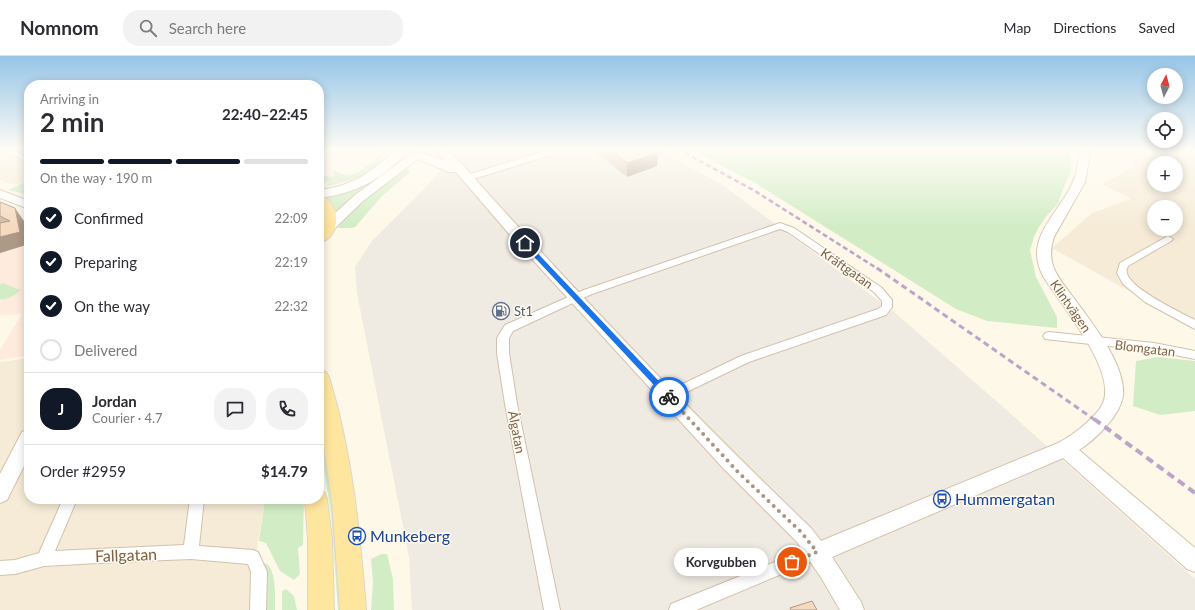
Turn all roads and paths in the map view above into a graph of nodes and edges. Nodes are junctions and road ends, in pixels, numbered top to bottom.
1 (373, 175) edge
2 (392, 175) edge
3 (463, 175) edge
4 (473, 175) edge
5 (1080, 175) edge
6 (466, 177) junction
7 (0, 194) edge
8 (324, 194) edge
9 (24, 203) edge
10 (324, 204) edge
11 (324, 230) edge
12 (324, 233) edge
13 (1168, 239) dead end
14 (576, 298) junction
15 (1195, 325) edge
16 (1049, 336) dead end
17 (1096, 342) junction
18 (1195, 355) edge
19 (324, 391) edge
20 (668, 396) junction
21 (24, 447) edge
22 (1065, 450) junction
23 (0, 494) edge
24 (68, 504) edge
25 (196, 504) edge
26 (316, 504) edge
27 (191, 552) junction
28 (817, 552) junction
29 (44, 559) junction
30 (1195, 562) edge
31 (0, 568) edge
32 (258, 610) edge
33 (321, 610) edge
34 (353, 610) edge
35 (552, 610) edge
36 (676, 610) edge
37 (853, 610) edge

1 - 8 street
2 - 12 street
3 - 6 street
4 - 6 street
5 - 17 street, Klintvägen
6 - 14 street
7 - 9 street
10 - 11 main road
13 - 15 street
14 - 20 street
14 - 20 street, Kräftgatan
14 - 35 street, Ålgatan
16 - 17 street, Blomgatan
17 - 18 street, Blomgatan
17 - 22 street, Klintvägen
19 - 34 main road
20 - 28 street
21 - 23 street
22 - 28 street
22 - 30 street
24 - 29 street
25 - 27 street
26 - 33 main road
27 - 29 street, Fallgatan
27 - 32 street, Fallgatan
28 - 36 street
28 - 37 street
29 - 31 street, Fallgatan

